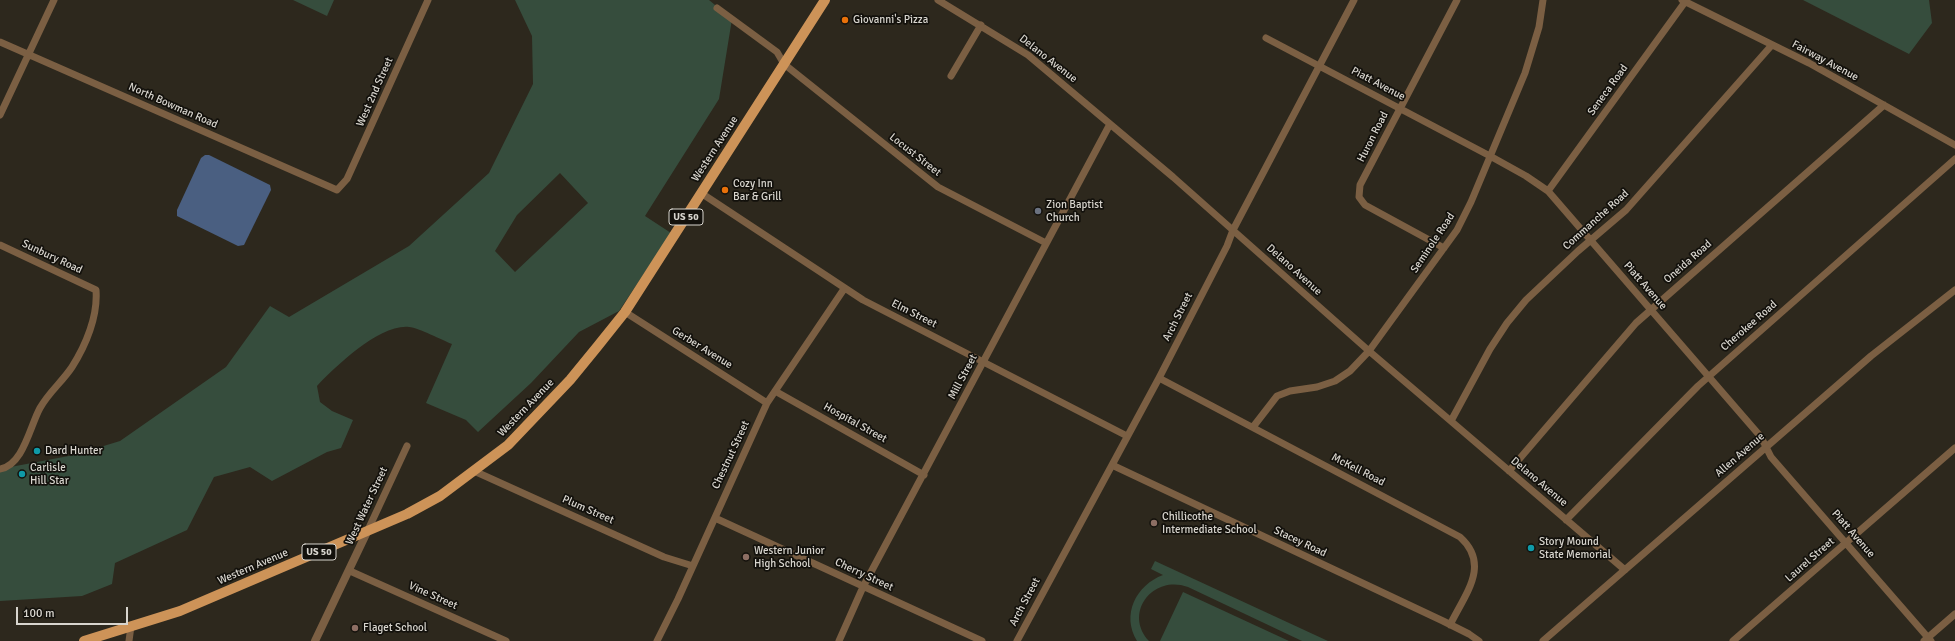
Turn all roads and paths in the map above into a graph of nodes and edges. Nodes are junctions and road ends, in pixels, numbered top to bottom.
1 (54, 0) edge
2 (428, 0) edge
3 (825, 0) edge
4 (938, 0) edge
5 (1354, 0) edge
6 (1456, 0) edge
7 (1543, 0) edge
8 (1684, 1) edge
9 (717, 8) dead end
10 (981, 25) junction
11 (1266, 38) dead end
12 (0, 42) edge
13 (1771, 46) junction
14 (28, 54) junction
15 (784, 64) junction
16 (1320, 66) junction
17 (951, 76) dead end
18 (1884, 105) junction
19 (1400, 108) junction
20 (0, 116) edge
21 (1110, 124) junction
22 (1955, 146) edge
23 (1490, 156) junction
24 (1955, 160) edge
25 (337, 190) joint
26 (1548, 191) junction
27 (701, 193) junction
28 (1232, 230) junction
29 (1591, 241) junction
30 (1046, 242) junction
31 (0, 245) edge
32 (1444, 248) junction
33 (844, 289) junction
34 (1955, 290) edge
35 (1651, 309) junction
36 (625, 312) junction
37 (1369, 351) junction
38 (984, 362) junction
39 (1709, 376) junction
40 (1159, 378) junction
41 (775, 391) junction
42 (767, 402) junction
43 (1451, 421) junction
44 (1253, 427) junction
45 (1127, 436) junction
46 (407, 446) dead end
47 (1766, 447) junction
48 (1955, 448) edge
49 (1112, 465) junction
50 (0, 469) edge
51 (474, 471) junction
52 (1509, 471) junction
53 (924, 475) junction
54 (715, 518) junction
55 (1566, 520) junction
56 (367, 532) junction
57 (1846, 543) junction
58 (693, 566) junction
59 (1625, 570) junction
60 (350, 571) junction
61 (863, 587) junction
62 (1955, 614) edge
63 (1450, 625) junction
64 (132, 626) junction
65 (1928, 640) edge
66 (84, 641) edge
67 (128, 641) edge
68 (315, 641) edge
69 (506, 641) edge
70 (657, 641) edge
71 (839, 641) edge
72 (982, 641) edge
73 (1017, 641) edge
74 (1478, 641) edge
75 (1542, 641) edge
76 (1733, 641) edge

1 - 14 street
2 - 25 street, West 2nd Street
3 - 15 main road, Western Avenue / US 50
4 - 10 street, Delano Avenue
5 - 16 street, Arch Street
6 - 19 street, Huron Road
7 - 23 street, Seminole Road
8 - 13 street, Fairway Avenue
8 - 26 street, Seneca Road
9 - 15 street, Locust Street
10 - 17 street
10 - 21 street, Delano Avenue
11 - 16 street, Piatt Avenue
12 - 14 street, North Bowman Road
13 - 18 street, Fairway Avenue
13 - 29 street, Commanche Road
14 - 20 street
14 - 25 street, North Bowman Road
15 - 27 main road, Western Avenue / US 50
15 - 30 street, Locust Street
16 - 19 street, Piatt Avenue
16 - 28 street, Arch Street
18 - 22 street, Fairway Avenue
18 - 35 street, Oneida Road
19 - 23 street, Piatt Avenue
19 - 32 street, Huron Road
21 - 28 street, Delano Avenue
21 - 30 street, Mill Street
23 - 26 street, Piatt Avenue
23 - 32 street, Seminole Road
24 - 39 street, Cherokee Road
26 - 29 street, Piatt Avenue
27 - 33 street, Elm Street
27 - 36 main road, Western Avenue / US 50
28 - 37 street, Delano Avenue
28 - 40 street, Arch Street
29 - 35 street, Piatt Avenue
29 - 43 street, Commanche Road
30 - 38 street, Mill Street
31 - 50 street, Sunbury Road
32 - 37 street, Seminole Road
33 - 38 street, Elm Street
33 - 41 street, Chestnut Street
34 - 47 street, Allen Avenue
35 - 39 street, Piatt Avenue
35 - 52 street, Oneida Road
36 - 42 street, Gerber Avenue
36 - 51 main road, Western Avenue / US 50
37 - 43 street, Delano Avenue
37 - 44 street, Seminole Road
38 - 45 street, Elm Street
38 - 53 street, Mill Street
39 - 47 street, Piatt Avenue
39 - 55 street, Cherokee Road
40 - 44 street, McKell Road
40 - 45 street, Arch Street
41 - 42 street, Chestnut Street
41 - 53 street, Hospital Street
42 - 54 street, Chestnut Street
43 - 52 street, Delano Avenue
44 - 63 street, McKell Road
45 - 49 street, Arch Street
46 - 56 street, West Water Street
47 - 57 street, Piatt Avenue
47 - 59 street, Allen Avenue
48 - 57 street, Laurel Street
49 - 63 street, Stacey Road
49 - 73 street, Arch Street
51 - 56 main road, Western Avenue / US 50
51 - 58 street, Plum Street
52 - 55 street, Delano Avenue
53 - 61 street, Mill Street
54 - 58 street, Chestnut Street
54 - 61 street, Cherry Street
55 - 59 street, Delano Avenue
56 - 60 street, West Water Street
56 - 64 main road, Western Avenue / US 50
57 - 65 street, Piatt Avenue
57 - 76 street, Laurel Street
58 - 70 street, Chestnut Street
59 - 75 street, Allen Avenue
60 - 68 street, West Water Street
60 - 69 street, Vine Street
61 - 71 street, Mill Street
61 - 72 street, Cherry Street
62 - 65 street
63 - 74 street, Stacey Road
64 - 66 main road, Western Avenue / US 50
64 - 67 street

